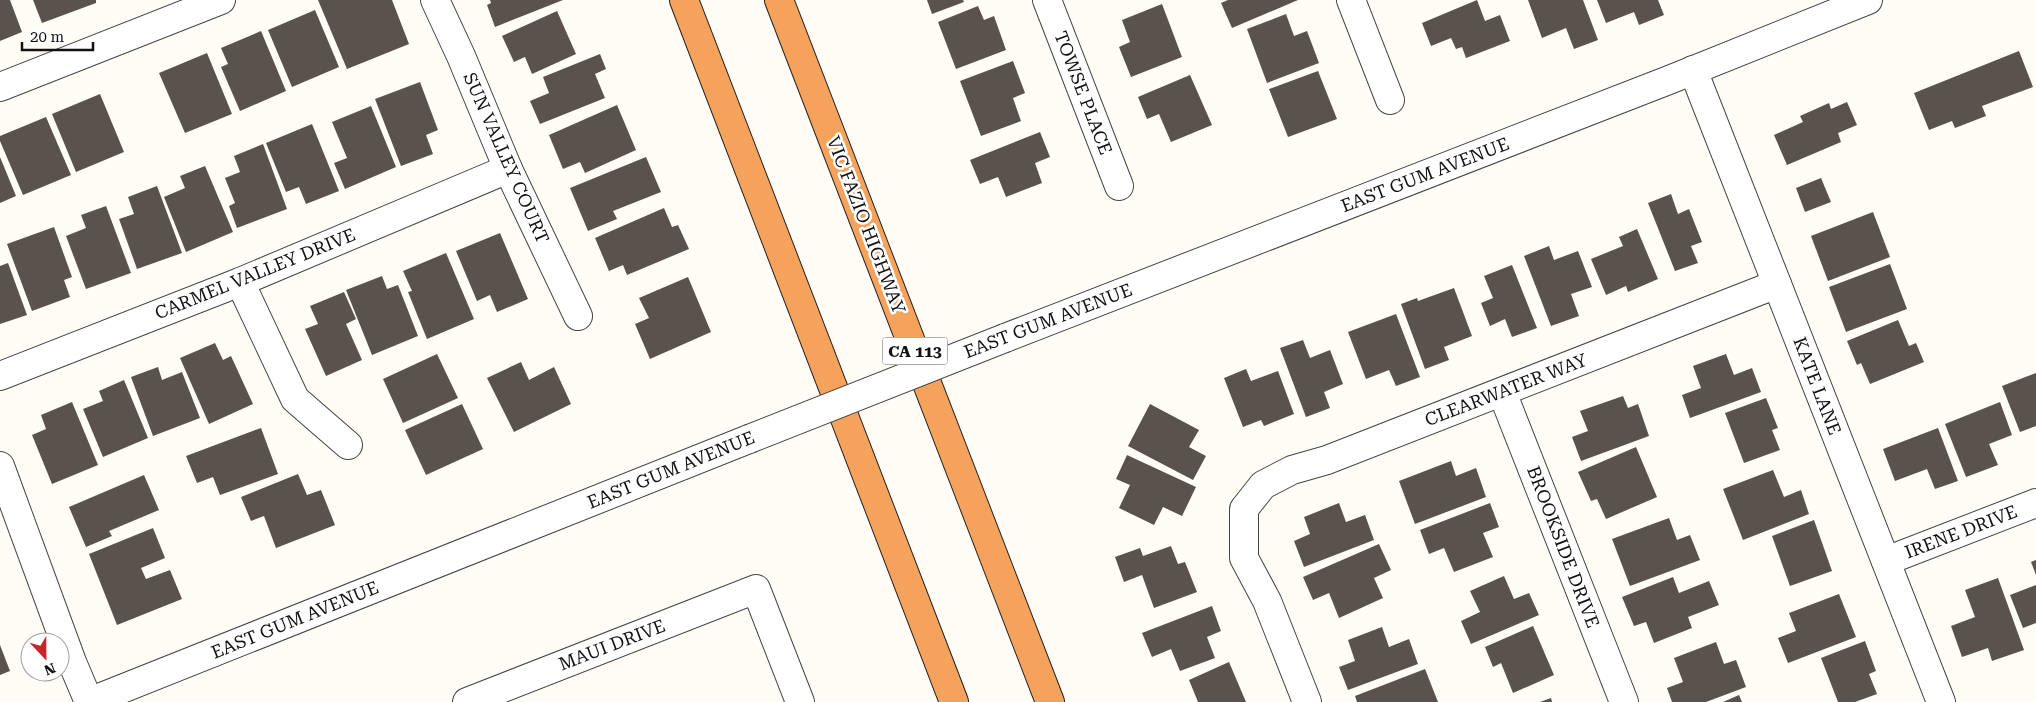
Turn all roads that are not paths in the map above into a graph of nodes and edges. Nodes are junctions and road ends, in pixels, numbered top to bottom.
1 (220, 0) edge
2 (435, 0) edge
3 (684, 0) edge
4 (779, 0) edge
5 (1048, 0) edge
6 (1351, 0) edge
7 (1868, 0) edge
8 (1693, 70) junction
9 (0, 87) edge
10 (1390, 100) dead end
11 (508, 169) junction
12 (1119, 186) dead end
13 (240, 282) junction
14 (1777, 284) junction
15 (578, 316) dead end
16 (0, 376) edge
17 (1502, 392) junction
18 (348, 445) dead end
19 (0, 466) edge
20 (2036, 503) edge
21 (1886, 562) junction
22 (89, 702) edge
23 (467, 702) edge
24 (800, 702) edge
25 (954, 702) edge
26 (1050, 702) edge
27 (1307, 702) edge
28 (1624, 702) edge
29 (1941, 702) edge

1 - 9 street
2 - 11 street, SUN VALLEY COURT
3 - 25 highway
4 - 26 highway, VIC FAZIO HIGHWAY / CA 113
5 - 12 street, TOWSE PLACE
6 - 10 street
7 - 8 street, EAST GUM AVENUE
8 - 14 street, KATE LANE
8 - 22 street, EAST GUM AVENUE, bridge
11 - 13 street, CARMEL VALLEY DRIVE
11 - 15 street, SUN VALLEY COURT
13 - 16 street, CARMEL VALLEY DRIVE
13 - 18 street
14 - 17 street, CLEARWATER WAY
14 - 21 street, KATE LANE
17 - 27 street, CLEARWATER WAY
17 - 28 street, BROOKSIDE DRIVE
19 - 22 street
20 - 21 street, IRENE DRIVE
21 - 29 street, KATE LANE
23 - 24 street, MAUI DRIVE

